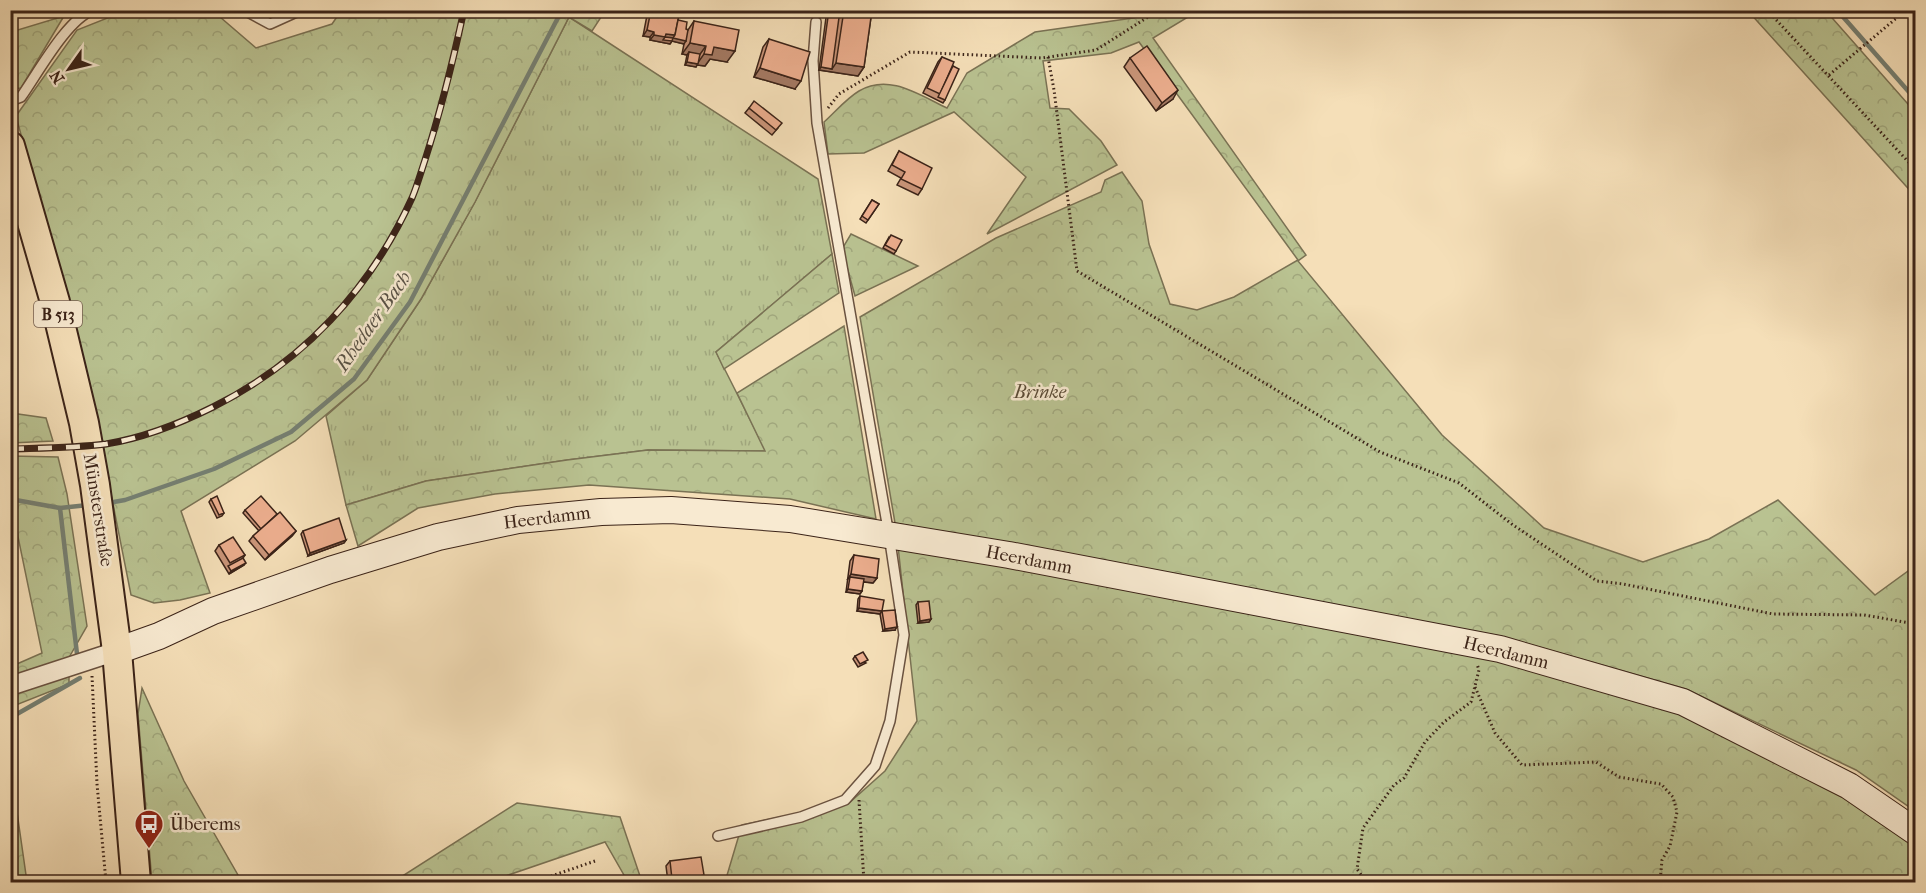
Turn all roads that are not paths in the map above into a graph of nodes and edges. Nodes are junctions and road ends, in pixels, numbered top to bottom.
1 (93, 10) edge
2 (244, 10) edge
3 (301, 10) edge
4 (816, 22) dead end
5 (10, 101) edge
6 (10, 146) edge
7 (889, 535) junction
8 (105, 656) junction
9 (10, 686) edge
10 (1916, 832) edge
11 (718, 836) dead end
12 (136, 882) edge

1 - 5 lane
2 - 3 lane
4 - 7 lane
6 - 8 main road, Münsterstraße / B 513
7 - 8 street, Heerdamm
7 - 10 street, Heerdamm
7 - 11 lane
8 - 9 street
8 - 12 main road, Münsterstraße / B 513

